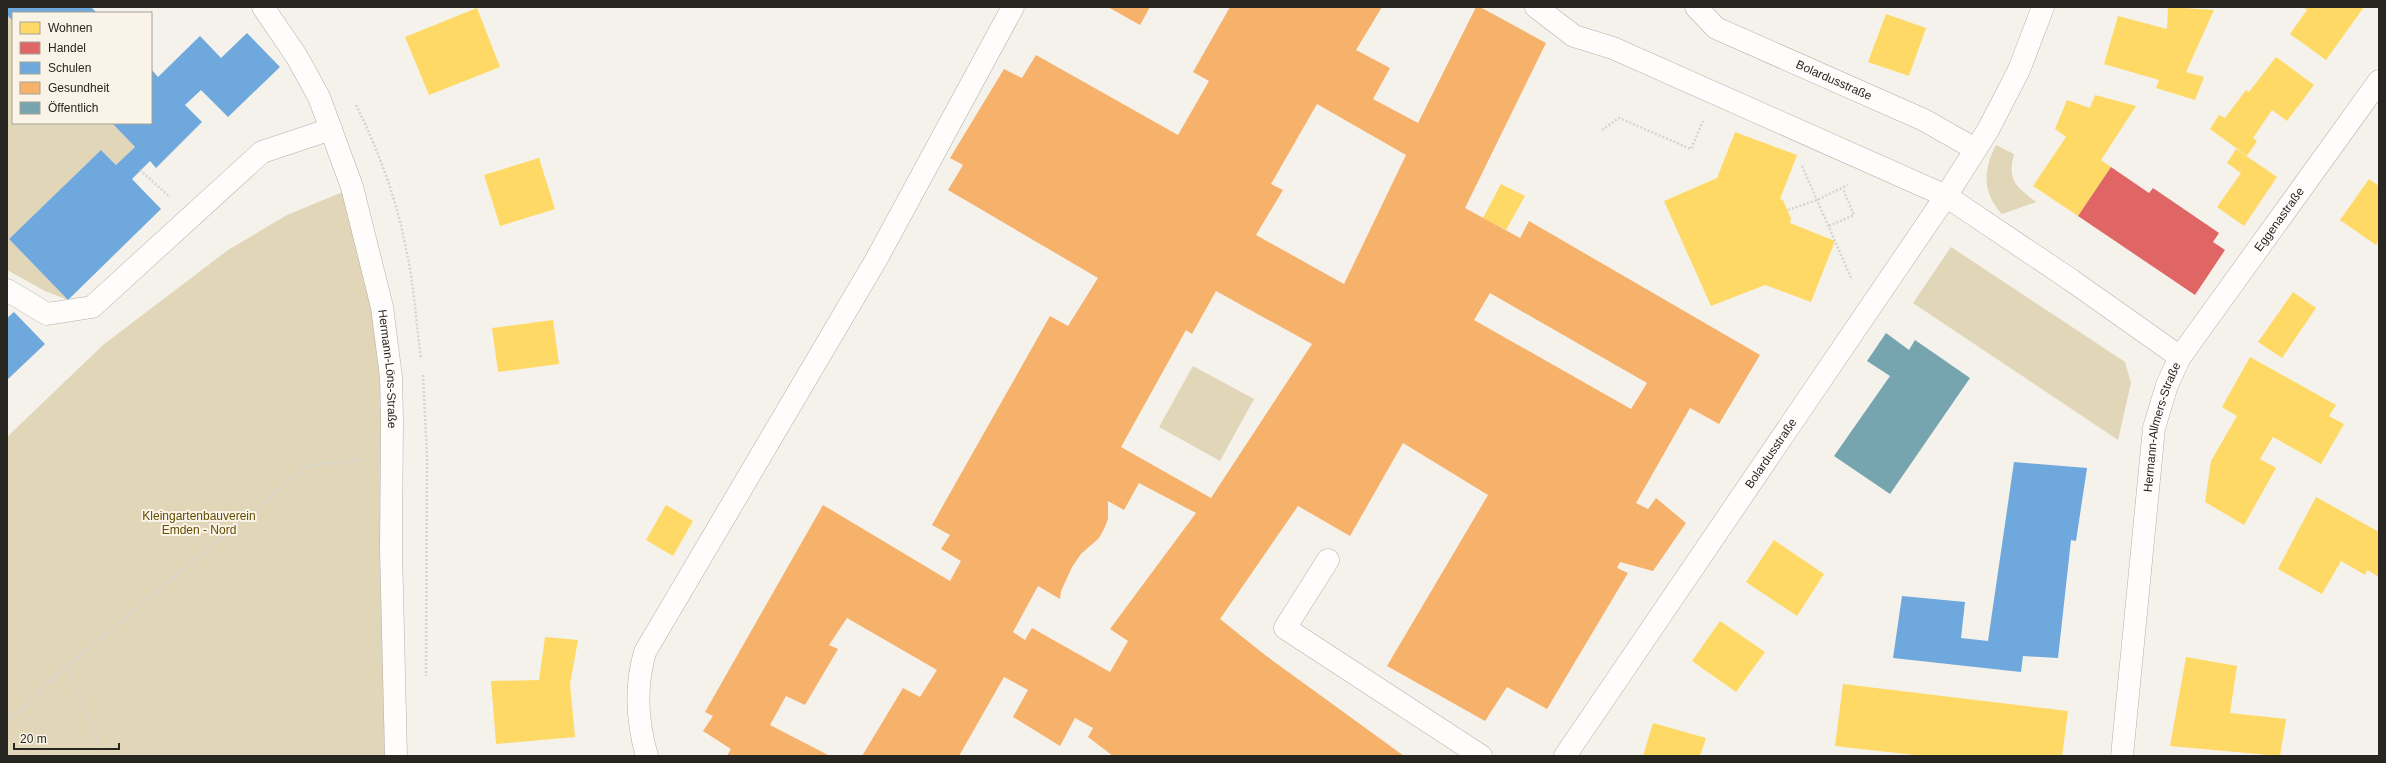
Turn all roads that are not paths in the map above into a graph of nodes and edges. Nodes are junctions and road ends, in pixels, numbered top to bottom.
1 (263, 7) edge
2 (1013, 7) edge
3 (1536, 7) edge
4 (1696, 7) edge
5 (2043, 7) edge
6 (2377, 91) edge
7 (331, 129) junction
8 (1975, 149) junction
9 (1946, 196) junction
10 (7, 290) edge
11 (2180, 357) junction
12 (1328, 560) dead end
13 (1566, 755) edge
14 (396, 756) edge
15 (647, 756) edge
16 (1481, 756) edge
17 (2122, 756) edge

1 - 7 street, Hermann-Löns-Straße
2 - 15 street
3 - 9 street, Hermann-Allmers-Straße
4 - 8 street, Bolardusstraße
5 - 8 street, Bolardusstraße
6 - 11 street, Eggenastraße
7 - 10 street
7 - 14 street, Hermann-Löns-Straße
8 - 9 street, Bolardusstraße
9 - 11 street, Hermann-Allmers-Straße
9 - 13 street, Bolardusstraße
11 - 17 street, Hermann-Allmers-Straße
12 - 16 street

